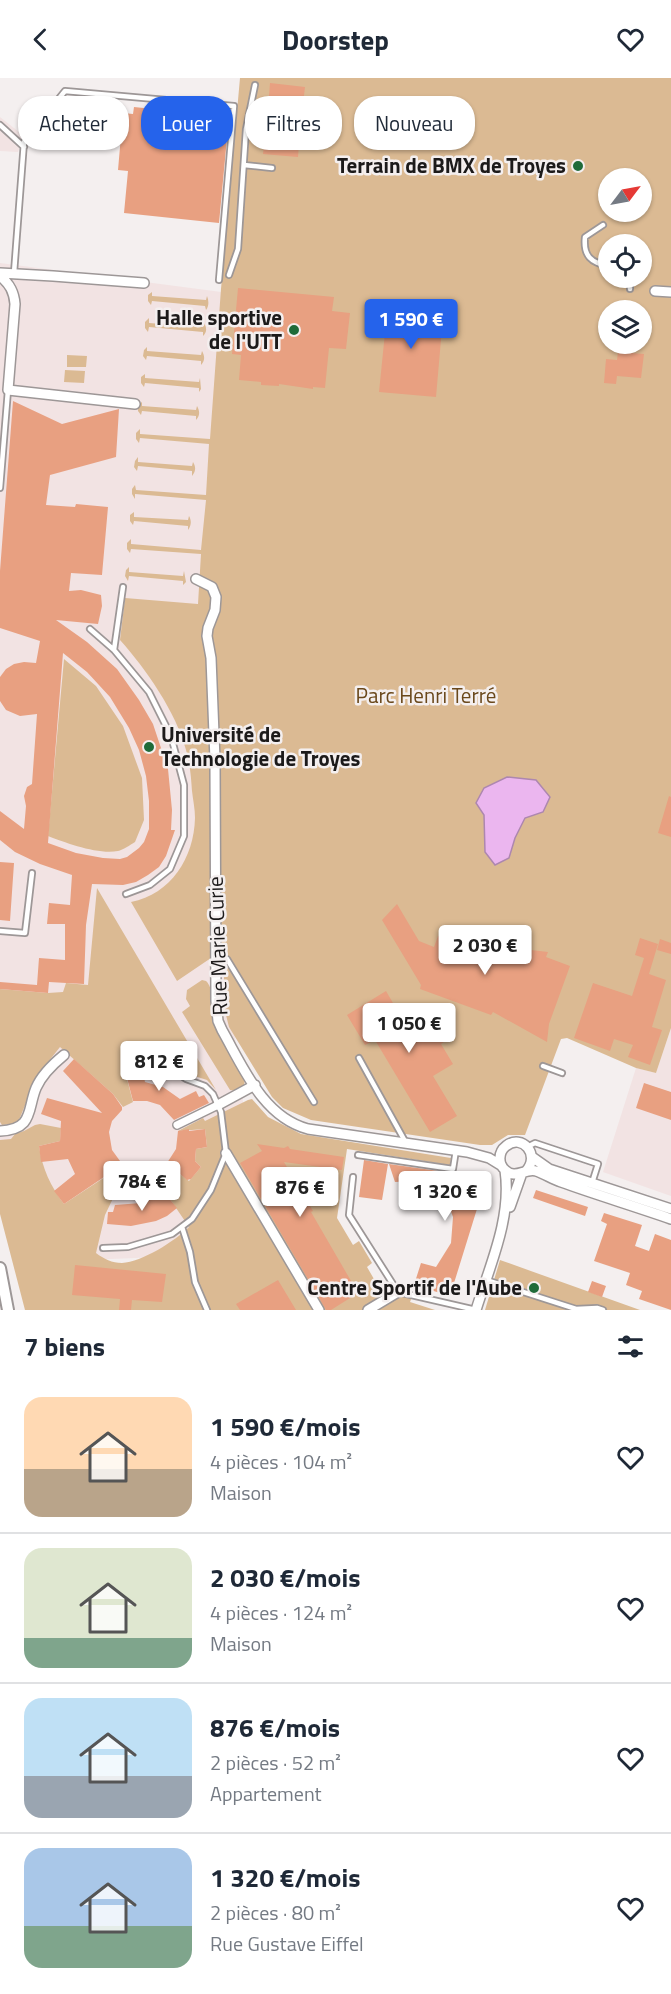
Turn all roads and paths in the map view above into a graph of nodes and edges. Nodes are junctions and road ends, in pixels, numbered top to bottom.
1 (255, 85) dead end
2 (60, 96) edge
3 (0, 125) edge
4 (18, 142) edge
5 (24, 150) edge
6 (244, 165) junction
7 (272, 168) dead end
8 (603, 225) dead end
9 (598, 265) edge
10 (14, 273) junction
11 (0, 275) edge
12 (229, 275) dead end
13 (219, 280) dead end
14 (144, 283) dead end
15 (655, 291) dead end
16 (671, 292) edge
17 (8, 390) junction
18 (135, 404) dead end
19 (0, 488) edge
20 (196, 579) dead end
21 (123, 587) dead end
22 (90, 629) dead end
23 (114, 650) junction
24 (32, 873) dead end
25 (126, 894) dead end
26 (0, 931) edge
27 (217, 956) junction
28 (64, 1055) dead end
29 (359, 1059) dead end
30 (147, 1063) dead end
31 (543, 1066) dead end
32 (562, 1074) dead end
33 (255, 1085) junction
34 (314, 1102) dead end
35 (218, 1105) junction
36 (177, 1125) dead end
37 (0, 1131) edge
38 (406, 1143) junction
39 (504, 1147) junction
40 (456, 1150) junction
41 (467, 1152) junction
42 (530, 1152) junction
43 (226, 1153) junction
44 (358, 1155) dead end
45 (503, 1168) junction
46 (524, 1172) junction
47 (353, 1177) dead end
48 (592, 1184) junction
49 (671, 1209) edge
50 (671, 1218) edge
51 (503, 1223) junction
52 (182, 1227) junction
53 (104, 1248) dead end
54 (0, 1268) edge
55 (486, 1280) junction
56 (398, 1292) junction
57 (8, 1310) edge
58 (207, 1310) edge
59 (319, 1310) edge
60 (368, 1310) edge
61 (476, 1310) edge
62 (603, 1310) edge

1 - 6 lane
2 - 13 lane
3 - 4 lane
5 - 10 lane
6 - 7 lane
6 - 12 lane
8 - 9 lane
10 - 11 street
10 - 14 street
11 - 17 street
15 - 16 street
17 - 18 street
17 - 19 lane
20 - 27 street, Rue Marie Curie
21 - 23 lane
22 - 23 lane
23 - 25 lane
24 - 26 lane
27 - 33 street, Rue Marie Curie
27 - 34 lane
28 - 37 street
29 - 38 lane
30 - 35 lane
31 - 32 lane
33 - 35 street
33 - 38 street, Rue Marie Curie
35 - 36 street
35 - 43 lane
38 - 40 street, Rue Marie Curie
39 - 41 street, Rue Marie Curie
39 - 42 street
39 - 45 street
40 - 41 street, Rue Marie Curie
40 - 44 lane
41 - 45 street, Rue Marie Curie
42 - 46 street
42 - 48 street
42 - 48 lane
43 - 52 lane
43 - 59 street
45 - 46 street
45 - 51 street
46 - 50 street
46 - 51 street
47 - 56 lane
48 - 49 street
51 - 55 street
52 - 53 lane
52 - 58 lane
54 - 57 street
55 - 61 street
55 - 62 lane
56 - 60 street
56 - 61 lane

